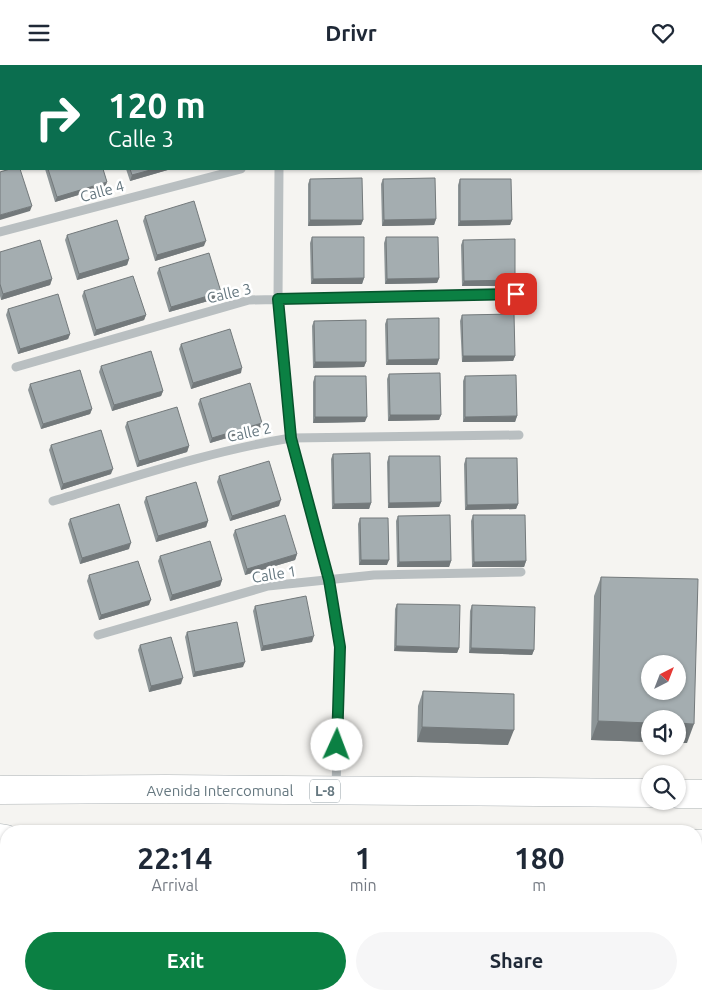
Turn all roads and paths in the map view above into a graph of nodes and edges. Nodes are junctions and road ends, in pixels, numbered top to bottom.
1 (237, 170) edge
2 (279, 170) edge
3 (0, 232) edge
4 (516, 294) dead end
5 (278, 299) junction
6 (16, 367) dead end
7 (519, 435) dead end
8 (291, 438) junction
9 (53, 501) dead end
10 (521, 572) dead end
11 (329, 580) junction
12 (98, 635) dead end
13 (0, 790) edge
14 (336, 791) junction
15 (641, 793) edge
16 (686, 794) edge
17 (702, 794) edge

1 - 3 street, Calle 4
2 - 5 street
4 - 5 street, Calle 3
5 - 6 street, Calle 3
5 - 8 street
7 - 8 street, Calle 2
8 - 9 street, Calle 2
8 - 11 street
10 - 11 street, Calle 1
11 - 12 street, Calle 1
11 - 14 street
13 - 14 main road, Avenida Intercomunal / L-8
14 - 15 main road, Avenida Intercomunal / L-8
16 - 17 main road

